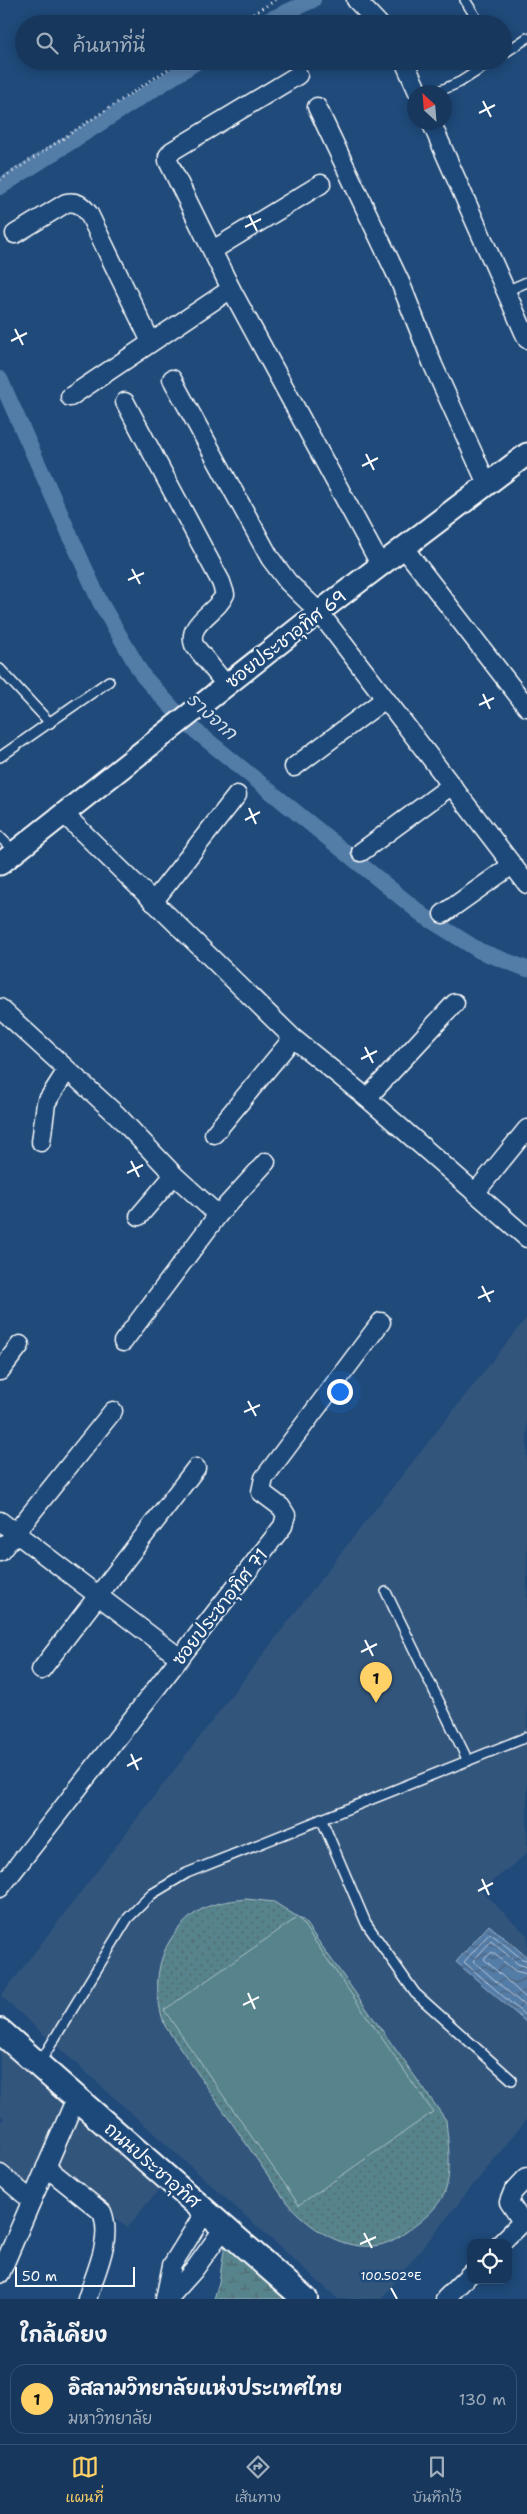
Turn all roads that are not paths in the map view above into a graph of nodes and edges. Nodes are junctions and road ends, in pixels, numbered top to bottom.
1 (356, 0) edge
2 (464, 0) edge
3 (370, 15) edge
4 (474, 15) edge
5 (527, 38) edge
6 (512, 48) edge
7 (408, 70) edge
8 (478, 70) edge
9 (298, 75) dead end
10 (415, 85) edge
11 (452, 85) edge
12 (317, 107) dead end
13 (435, 130) edge
14 (322, 184) dead end
15 (15, 234) dead end
16 (212, 250) junction
17 (527, 282) edge
18 (232, 289) junction
19 (506, 291) junction
20 (527, 339) edge
21 (152, 342) junction
22 (172, 379) dead end
23 (70, 397) dead end
24 (126, 402) dead end
25 (527, 454) edge
26 (487, 484) junction
27 (404, 548) junction
28 (380, 566) junction
29 (319, 612) junction
30 (0, 669) edge
31 (109, 682) dead end
32 (226, 685) junction
33 (385, 699) junction
34 (527, 706) edge
35 (50, 723) junction
36 (0, 757) edge
37 (294, 767) dead end
38 (452, 785) junction
39 (237, 795) dead end
40 (64, 814) junction
41 (0, 837) edge
42 (361, 852) dead end
43 (7, 858) edge
44 (512, 865) junction
45 (527, 884) edge
46 (153, 902) junction
47 (443, 914) dead end
48 (455, 1003) dead end
49 (0, 1008) edge
50 (293, 1038) junction
51 (67, 1070) junction
52 (367, 1098) junction
53 (527, 1129) edge
54 (214, 1134) dead end
55 (41, 1142) dead end
56 (266, 1162) dead end
57 (174, 1175) junction
58 (475, 1193) junction
59 (218, 1215) junction
60 (139, 1216) dead end
61 (527, 1238) edge
62 (381, 1322) dead end
63 (123, 1342) dead end
64 (20, 1345) dead end
65 (0, 1371) edge
66 (113, 1411) dead end
67 (196, 1468) dead end
68 (0, 1521) edge
69 (16, 1533) junction
70 (0, 1552) edge
71 (386, 1592) dead end
72 (98, 1596) junction
73 (180, 1658) junction
74 (41, 1670) dead end
75 (527, 1737) edge
76 (468, 1761) junction
77 (321, 1818) junction
78 (0, 1888) edge
79 (0, 2031) edge
80 (38, 2065) junction
81 (512, 2080) dead end
82 (76, 2098) junction
83 (46, 2167) junction
84 (0, 2174) edge
85 (527, 2177) edge
86 (31, 2200) junction
87 (205, 2212) junction
88 (224, 2228) junction
89 (505, 2239) edge
90 (0, 2274) edge
91 (467, 2276) edge
92 (87, 2299) edge
93 (166, 2299) edge
94 (306, 2299) edge
95 (445, 2299) edge

1 - 3 street
2 - 4 lane
5 - 6 lane
7 - 10 street
8 - 11 lane
9 - 16 street
12 - 26 street
13 - 19 street
14 - 16 street
15 - 21 street
16 - 18 street
17 - 19 lane
18 - 21 street
18 - 28 street
19 - 20 street
21 - 23 street
22 - 29 street
24 - 32 street
25 - 26 street, ซอยประชาอุทิศ 69
26 - 27 street, ซอยประชาอุทิศ 69
27 - 28 street, ซอยประชาอุทิศ 69
27 - 34 street
28 - 29 street, ซอยประชาอุทิศ 69
29 - 32 street, ซอยประชาอุทิศ 69
29 - 33 street
30 - 35 lane
31 - 35 lane
32 - 40 street, ซอยประชาอุทิศ 69
33 - 37 street
33 - 38 street
35 - 36 lane
38 - 42 street
38 - 44 street
39 - 46 street
40 - 43 street, ซอยประชาอุทิศ 69
40 - 46 street
41 - 43 lane
44 - 45 street
44 - 47 street
46 - 50 street
48 - 52 street
49 - 51 street
50 - 52 street
50 - 54 street
51 - 55 street
51 - 57 street
52 - 58 street
53 - 58 street
56 - 59 street
57 - 59 street
57 - 60 street
58 - 61 street
59 - 63 street
62 - 73 street, ซอยประชาอุทิศ 71
64 - 65 street
66 - 69 street
67 - 72 street
68 - 69 street
69 - 70 street
69 - 72 street
71 - 76 lane
72 - 73 street
72 - 74 street
73 - 78 street, ซอยประชาอุทิศ 71
75 - 76 lane
76 - 77 lane
77 - 80 lane
77 - 81 lane
79 - 80 main road, ถนนประชาอุทิศ
80 - 82 main road, ถนนประชาอุทิศ
82 - 83 street
82 - 87 main road, ถนนประชาอุทิศ
83 - 86 street
83 - 92 street
84 - 86 street
85 - 89 street
86 - 90 street
87 - 88 main road, ถนนประชาอุทิศ
87 - 93 street
88 - 93 street
88 - 94 main road, ถนนประชาอุทิศ
91 - 95 street

